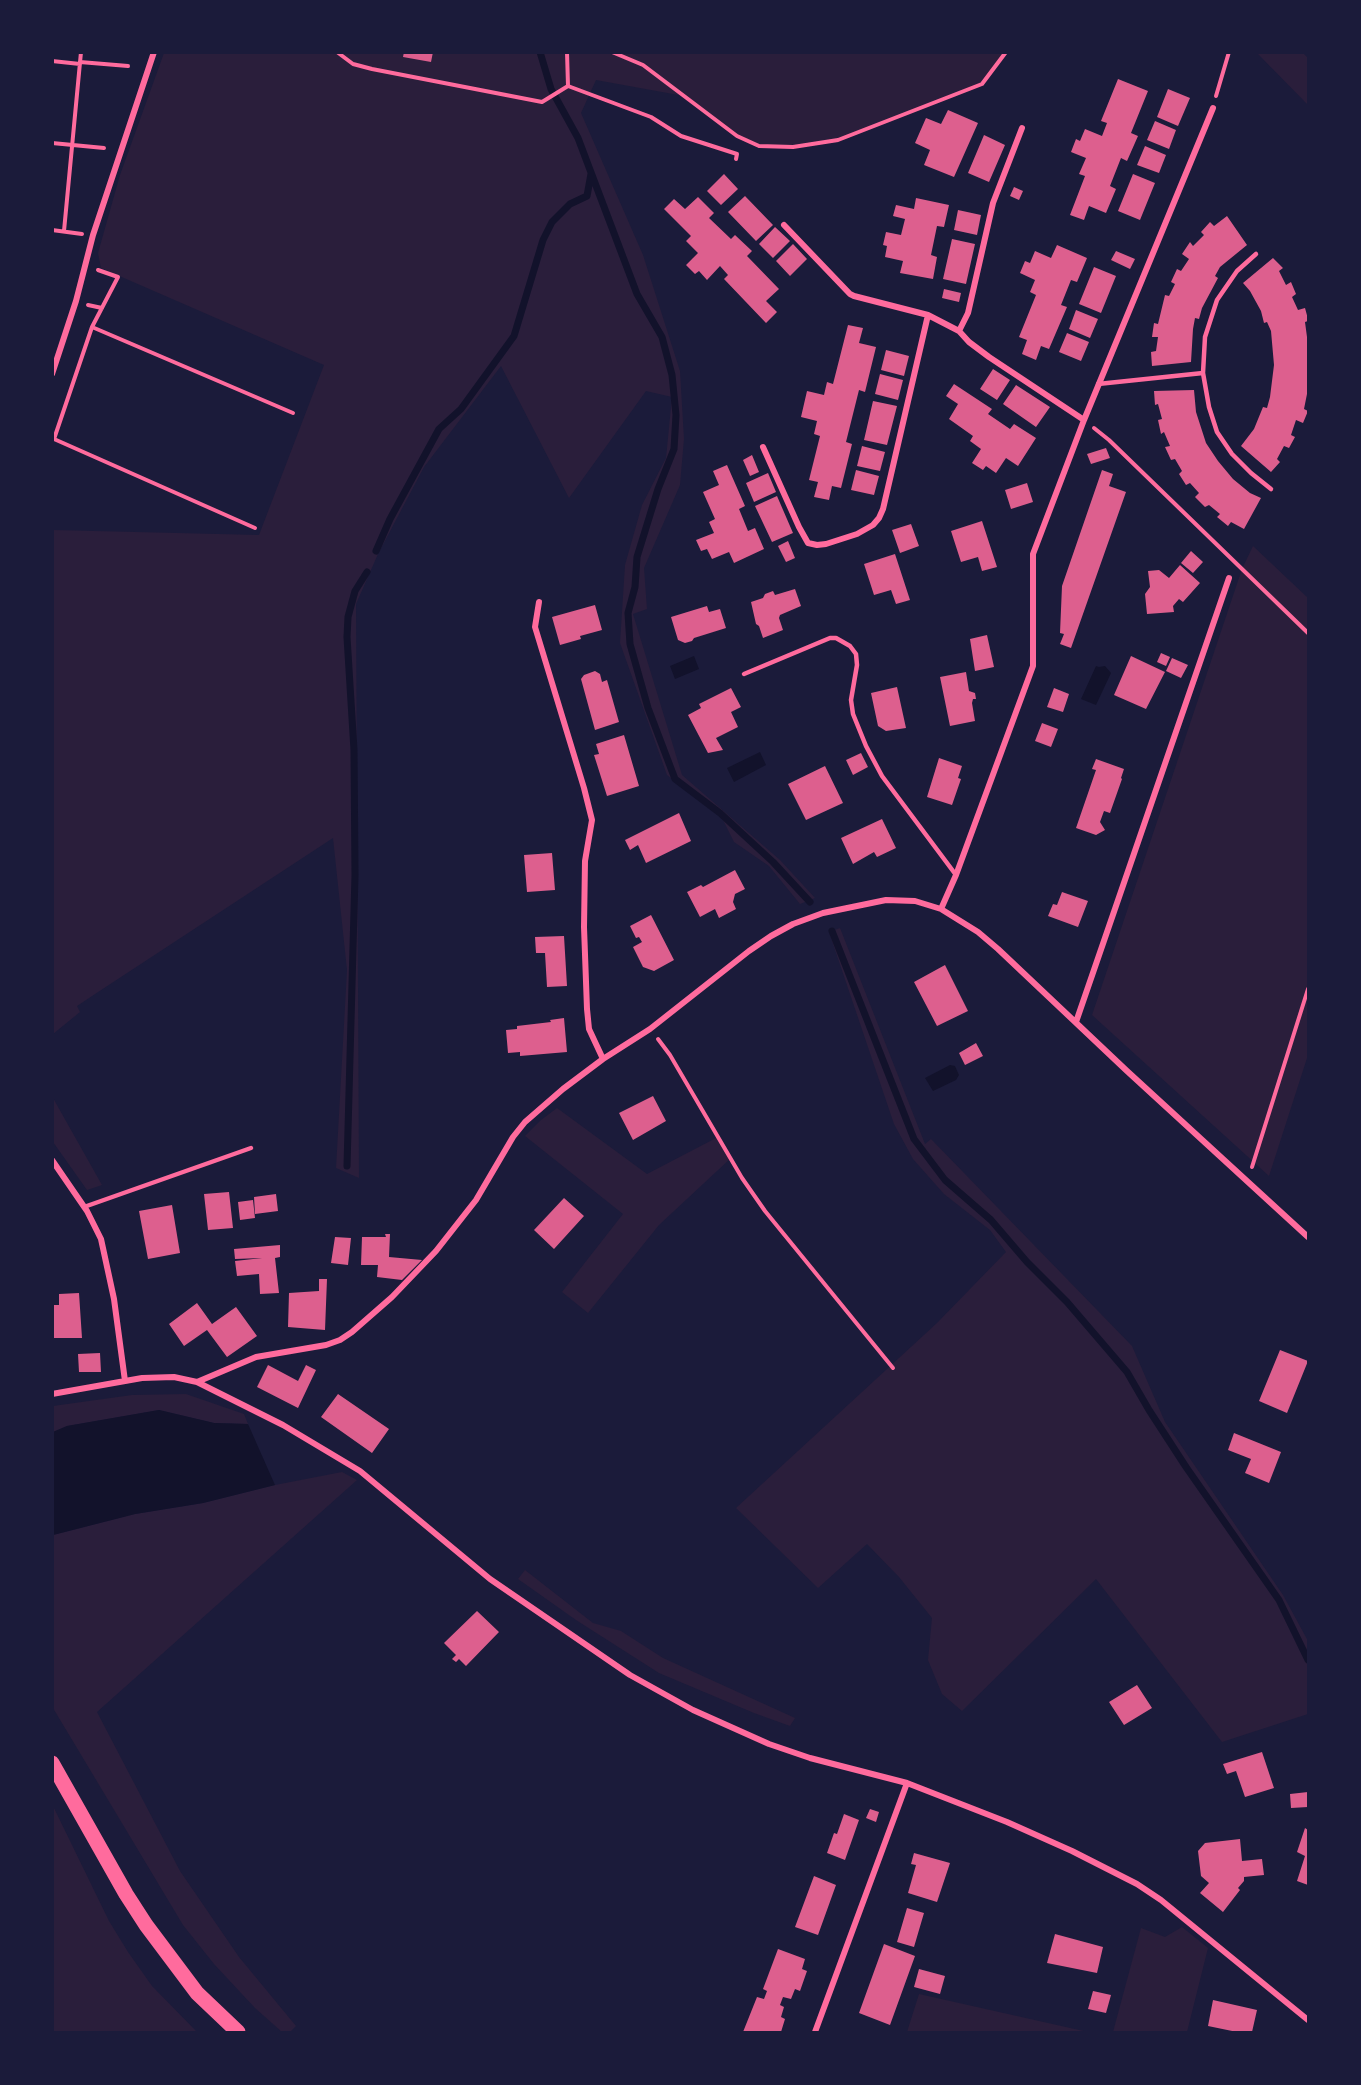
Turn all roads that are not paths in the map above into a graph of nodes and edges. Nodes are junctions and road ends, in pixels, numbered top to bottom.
1 (153, 52) edge
2 (1213, 108) road end
3 (1022, 128) dead end
4 (784, 225) dead end
5 (1256, 254) dead end
6 (928, 315) junction
7 (959, 331) junction
8 (1203, 373) junction
9 (52, 374) edge
10 (1098, 384) junction
11 (1084, 420) junction
12 (763, 447) dead end
13 (1271, 489) dead end
14 (1229, 578) dead end
15 (539, 602) dead end
16 (744, 674) dead end
17 (956, 875) junction
18 (941, 909) junction
19 (1076, 1022) junction
20 (603, 1059) junction
21 (251, 1148) dead end
22 (52, 1160) edge
23 (84, 1207) junction
24 (1308, 1236) edge
25 (125, 1381) junction
26 (197, 1382) junction
27 (52, 1394) edge
28 (52, 1763) edge
29 (907, 1783) junction
30 (1308, 2020) edge
31 (238, 2032) edge
32 (815, 2032) edge

1 - 9 street
2 - 10 street
3 - 7 street
4 - 6 street
5 - 8 lane
6 - 7 street
6 - 12 street
7 - 11 street
8 - 10 lane
8 - 13 lane
10 - 11 street
11 - 17 street
14 - 19 street
15 - 20 street
16 - 17 lane
17 - 18 street
18 - 19 street
18 - 20 street
19 - 24 street
20 - 26 street
21 - 23 lane
22 - 23 street
23 - 25 street
25 - 26 street
25 - 27 street
26 - 29 street
28 - 31 main road
29 - 30 street
29 - 32 street

